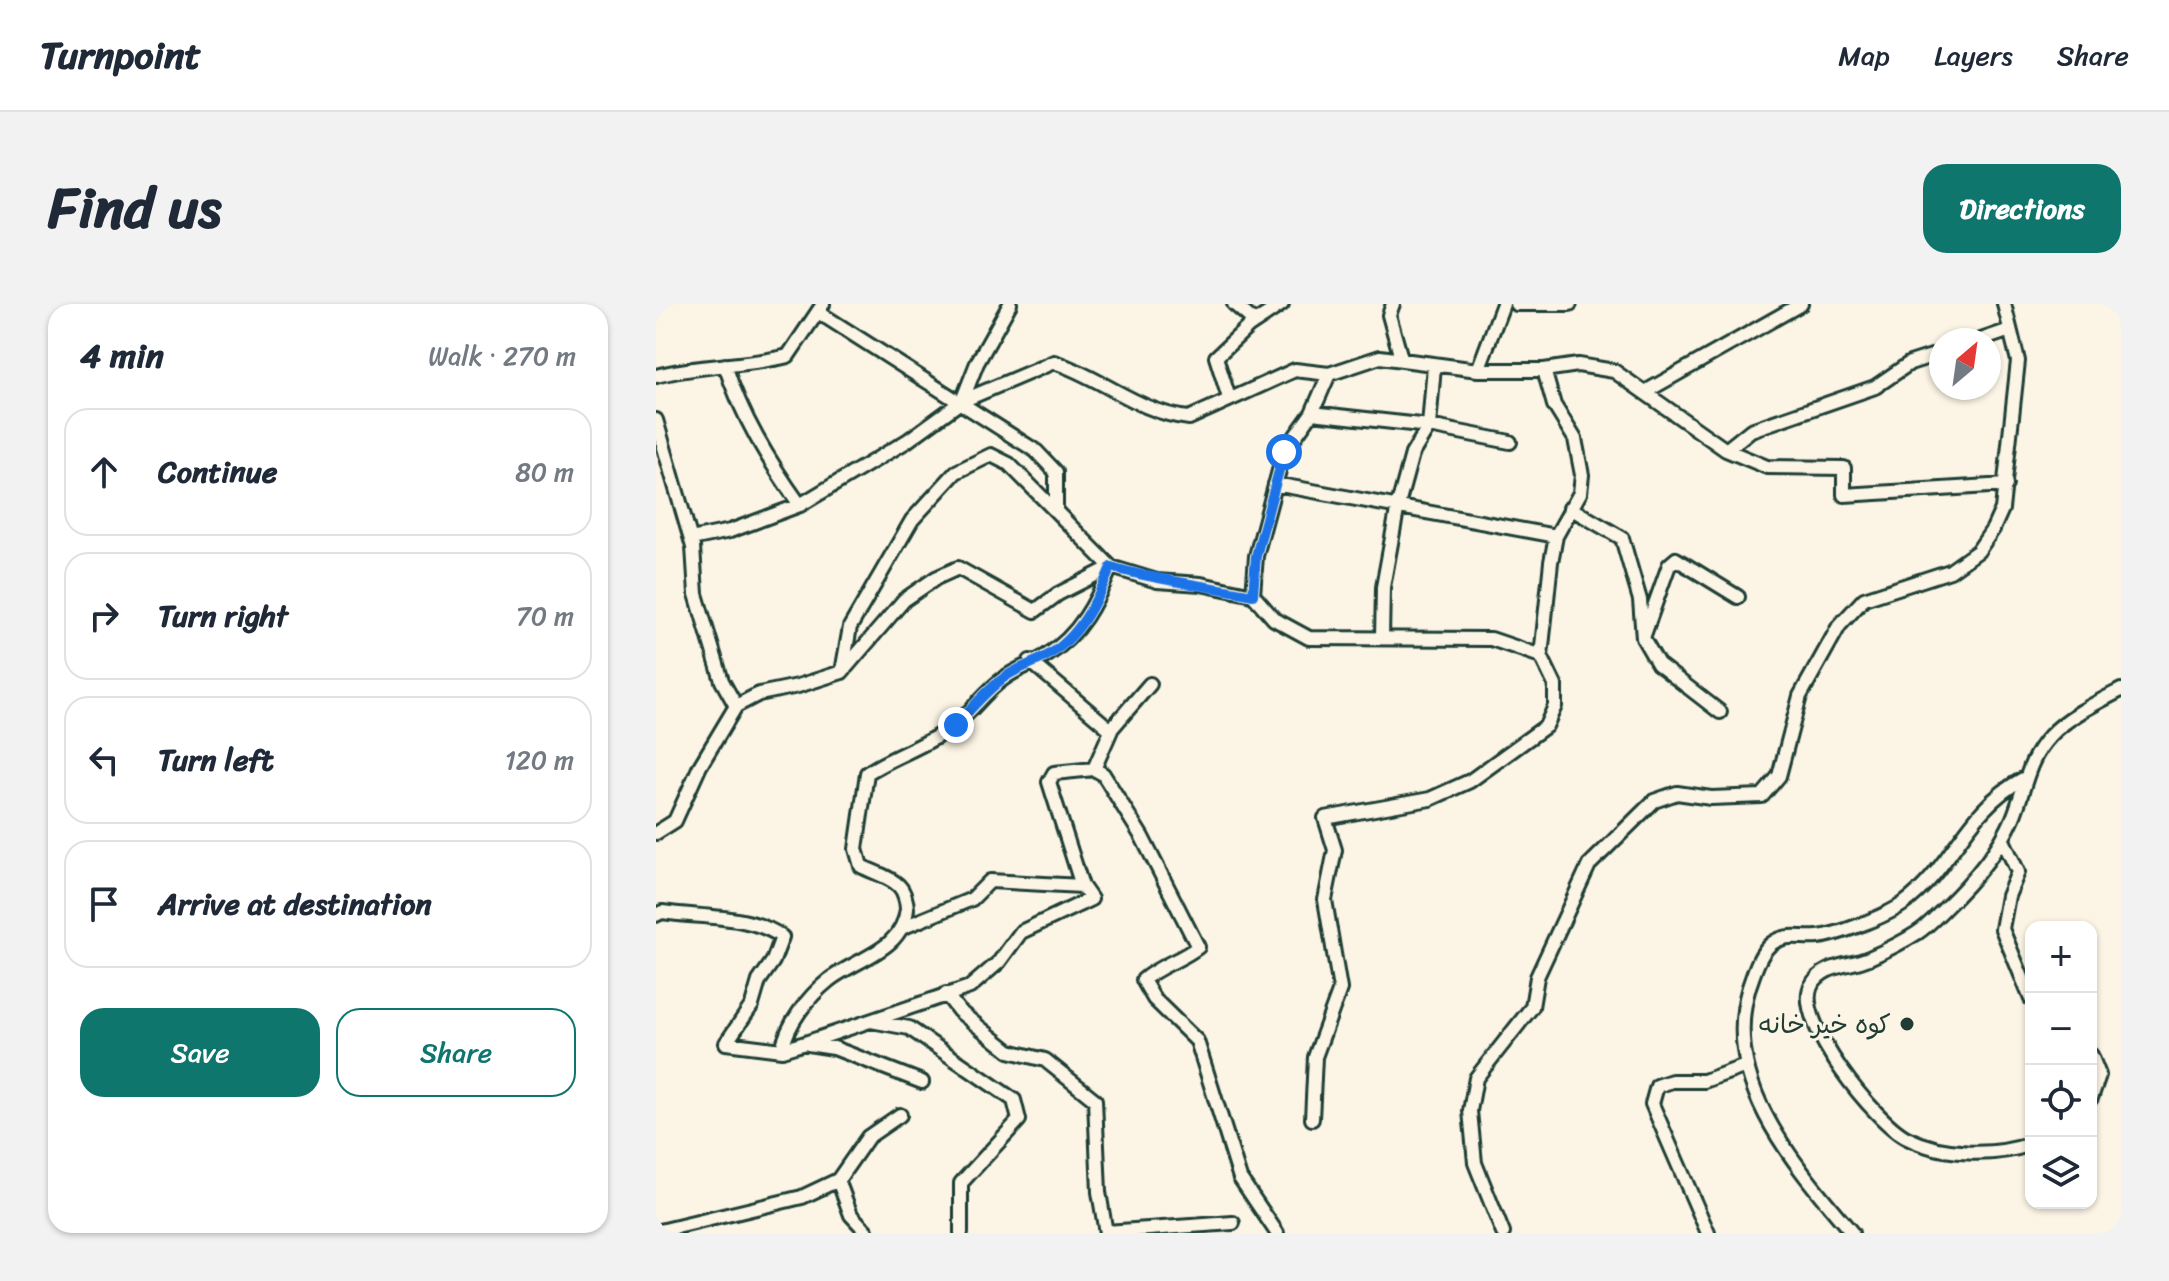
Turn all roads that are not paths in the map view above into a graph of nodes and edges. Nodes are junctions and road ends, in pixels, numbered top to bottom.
1 (1010, 304) edge
2 (1234, 304) edge
3 (1282, 304) edge
4 (1393, 304) edge
5 (1503, 304) edge
6 (1516, 304) edge
7 (1570, 304) edge
8 (1801, 304) edge
9 (2004, 304) edge
10 (821, 308) edge
11 (1255, 322) junction
12 (2010, 330) junction
13 (2001, 333) edge
14 (1929, 357) edge
15 (1401, 358) junction
16 (725, 365) junction
17 (1434, 366) junction
18 (1478, 370) junction
19 (1544, 370) junction
20 (1329, 374) junction
21 (656, 376) edge
22 (1645, 392) junction
23 (1229, 398) junction
24 (962, 401) junction
25 (1312, 413) junction
26 (656, 420) edge
27 (1429, 426) junction
28 (1510, 442) dead end
29 (1726, 450) junction
30 (1275, 484) junction
31 (2006, 485) junction
32 (800, 505) junction
33 (1398, 505) junction
34 (1570, 508) junction
35 (1056, 509) junction
36 (1556, 536) junction
37 (691, 539) junction
38 (1111, 567) junction
39 (1253, 595) junction
40 (1738, 597) dead end
41 (1382, 638) junction
42 (1643, 638) junction
43 (1541, 656) junction
44 (1030, 661) junction
45 (842, 672) junction
46 (1150, 684) dead end
47 (2121, 690) edge
48 (736, 706) junction
49 (1720, 712) dead end
50 (1111, 730) junction
51 (1094, 769) junction
52 (2023, 779) junction
53 (656, 833) edge
54 (2003, 840) junction
55 (1082, 886) junction
56 (656, 915) edge
57 (904, 927) junction
58 (2029, 993) edge
59 (946, 994) junction
60 (871, 1021) junction
61 (805, 1043) junction
62 (782, 1050) junction
63 (1746, 1066) junction
64 (922, 1082) dead end
65 (900, 1115) dead end
66 (1312, 1119) dead end
67 (2025, 1146) edge
68 (838, 1180) junction
69 (1233, 1223) dead end
70 (866, 1231) edge
71 (656, 1232) edge
72 (1106, 1232) edge
73 (961, 1233) edge
74 (1277, 1233) edge
75 (1503, 1233) edge
76 (1708, 1233) edge
77 (1852, 1233) edge

1 - 24 street
2 - 11 street
3 - 11 street
4 - 15 street
5 - 18 street
6 - 7 street
8 - 22 street
9 - 12 street
10 - 16 street
10 - 24 street
11 - 23 street
12 - 13 street
12 - 31 street
14 - 29 street
15 - 17 street
15 - 20 street
16 - 21 street
16 - 32 street
17 - 18 street
17 - 27 street
18 - 19 street
19 - 22 street
19 - 34 street
20 - 23 street
20 - 25 street
22 - 29 street
23 - 24 street
24 - 32 street
24 - 35 street
25 - 27 street
25 - 30 street
26 - 37 street
27 - 28 street
27 - 33 street
29 - 31 street
30 - 33 street
30 - 39 street
31 - 75 street
32 - 37 street
33 - 36 street
33 - 41 street
34 - 36 street
34 - 42 street
35 - 38 street
35 - 45 street
36 - 43 street
37 - 48 street
38 - 39 street
38 - 44 street
38 - 45 street
39 - 41 street
40 - 42 street
41 - 43 street
42 - 49 street
43 - 66 street
44 - 50 street
44 - 57 street
45 - 48 street
46 - 50 street
47 - 52 street
48 - 53 street
50 - 51 street
51 - 55 street
51 - 74 street
52 - 54 street
52 - 63 street
54 - 58 street
54 - 67 street
55 - 57 street
55 - 59 street
56 - 62 street
57 - 62 street
59 - 60 street
59 - 72 street
60 - 61 street
60 - 73 street
61 - 62 street
61 - 64 street
63 - 76 street
63 - 77 street
65 - 68 street
68 - 70 street
68 - 71 street
69 - 72 street

